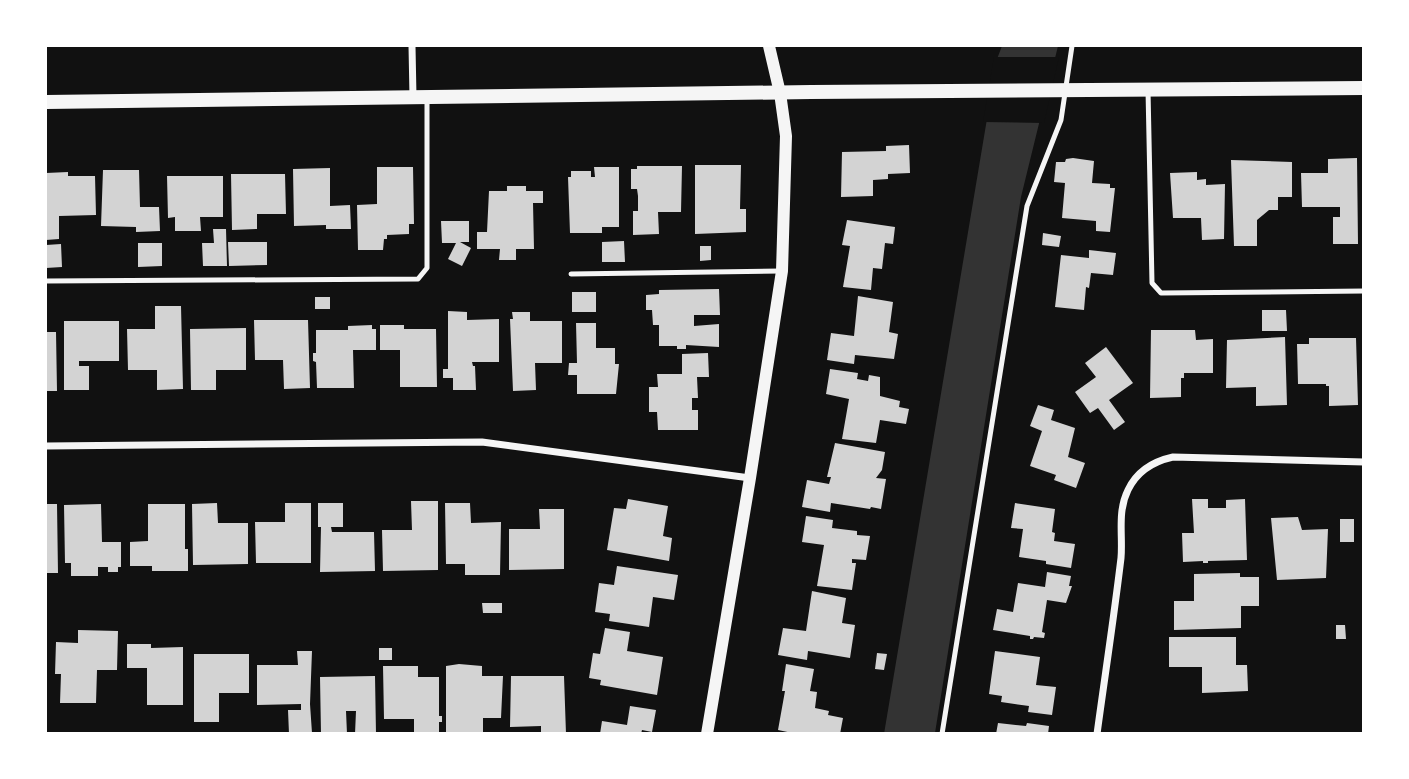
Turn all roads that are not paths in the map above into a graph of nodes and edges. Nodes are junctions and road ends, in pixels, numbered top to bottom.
1 (412, 46) edge
2 (769, 46) edge
3 (1072, 46) edge
4 (1363, 88) edge
5 (1148, 90) junction
6 (1060, 91) junction
7 (780, 93) junction
8 (420, 97) junction
9 (46, 102) edge
10 (782, 271) junction
11 (571, 274) dead end
12 (46, 281) edge
13 (1363, 291) edge
14 (46, 446) edge
15 (1363, 462) edge
16 (750, 478) junction
17 (707, 733) edge
18 (942, 733) edge
19 (1097, 733) edge

1 - 8 street
2 - 7 street
3 - 6 lane
4 - 5 main road
5 - 6 main road
5 - 13 lane
6 - 7 main road
6 - 18 lane
7 - 8 main road
7 - 10 street
8 - 9 main road
8 - 12 lane
10 - 11 lane
10 - 16 street
14 - 16 street
15 - 19 street
16 - 17 street

